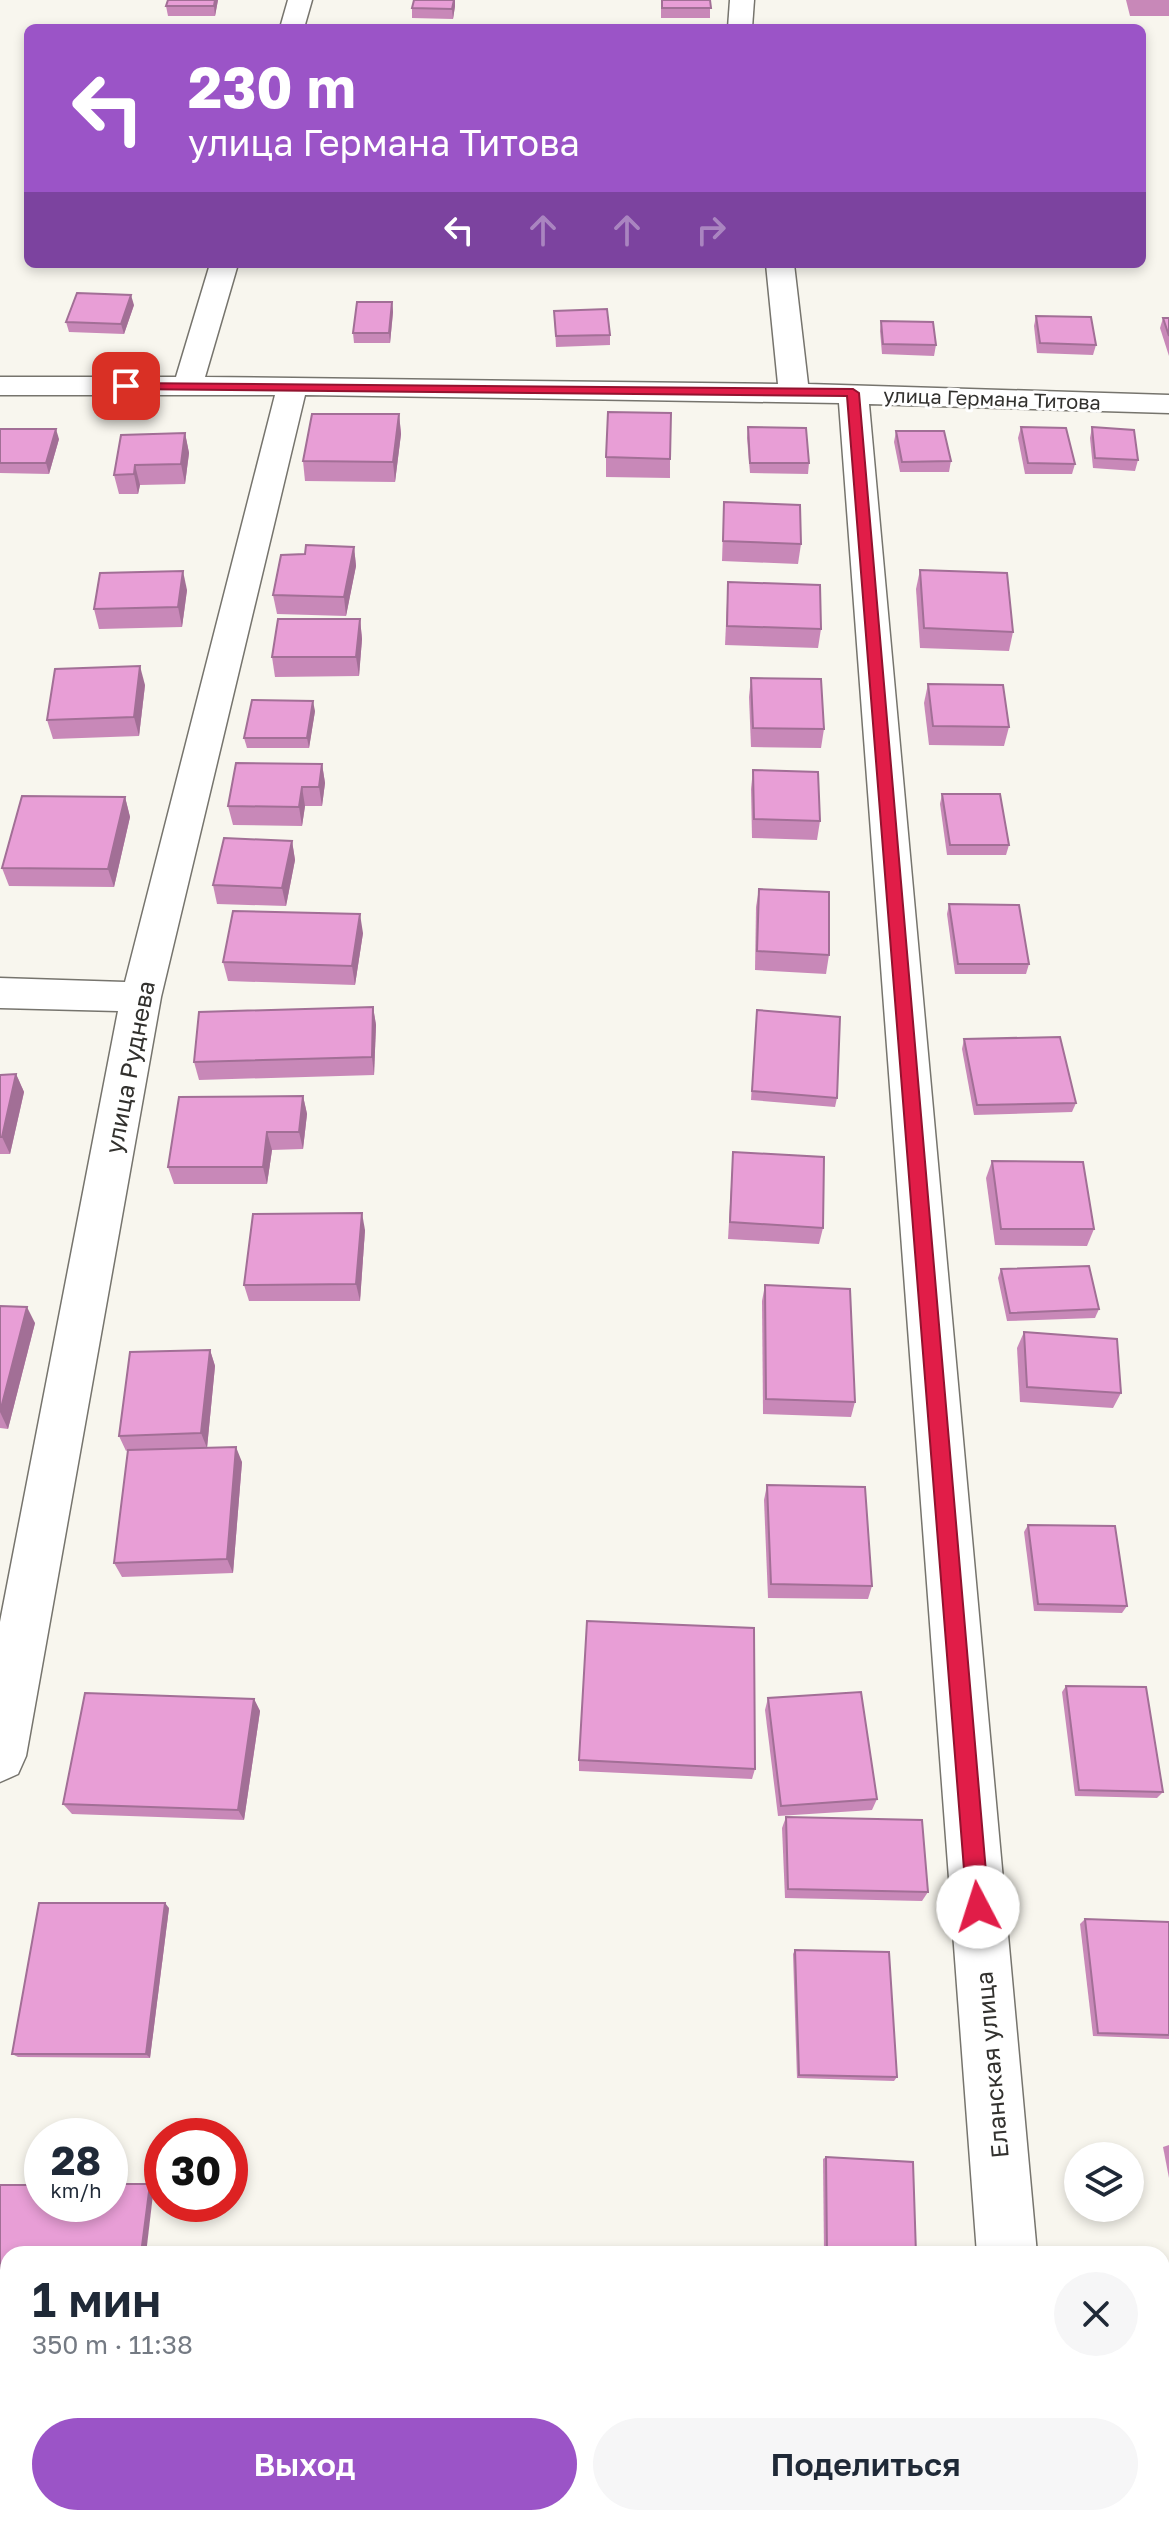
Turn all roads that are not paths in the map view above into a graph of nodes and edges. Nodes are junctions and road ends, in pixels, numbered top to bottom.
1 (300, 0) edge
2 (742, 0) edge
3 (293, 24) edge
4 (740, 24) edge
5 (223, 268) edge
6 (780, 268) edge
7 (188, 385) junction
8 (0, 386) edge
9 (292, 386) junction
10 (794, 392) junction
11 (853, 393) junction
12 (1169, 404) edge
13 (0, 993) edge
14 (141, 997) junction
15 (0, 1756) edge
16 (1006, 2246) edge

1 - 3 street
2 - 4 street
5 - 7 street
6 - 10 street
7 - 8 street, улица Германа Титова
7 - 9 street, улица Германа Титова
9 - 10 street, улица Германа Титова
9 - 14 street, улица Руднева
10 - 11 street, улица Германа Титова
11 - 12 street, улица Германа Титова
11 - 16 street, Еланская улица
13 - 14 street
14 - 15 street, улица Руднева

